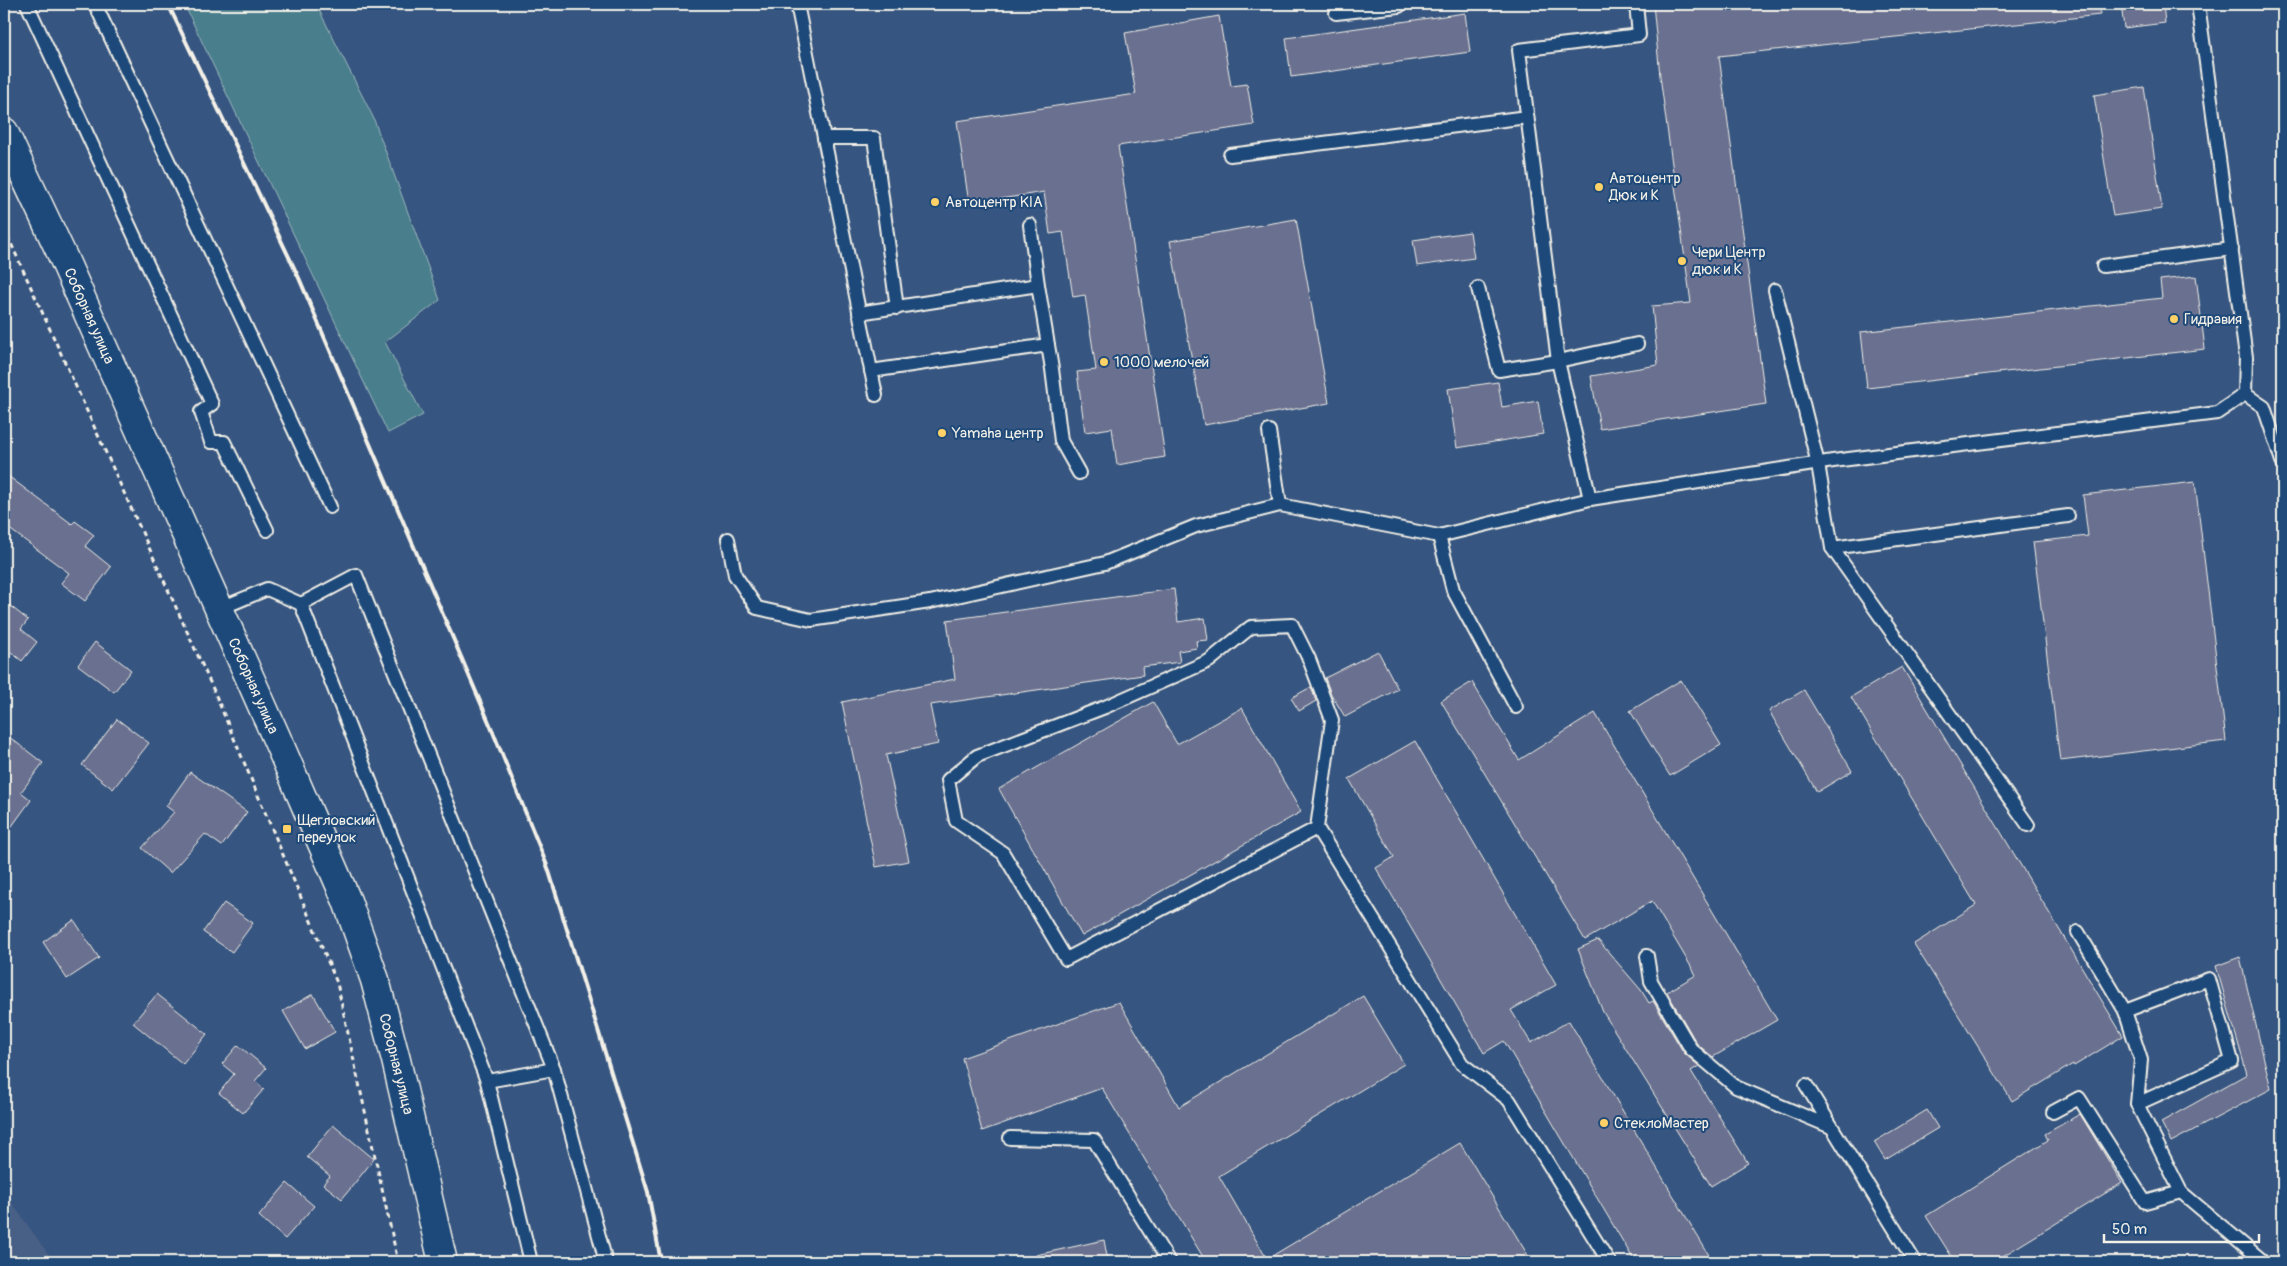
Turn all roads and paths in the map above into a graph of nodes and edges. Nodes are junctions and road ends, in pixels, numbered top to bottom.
1 (27, 4) edge
2 (95, 4) edge
3 (797, 4) edge
4 (1400, 4) edge
5 (1636, 4) edge
6 (2198, 4) edge
7 (1336, 13) dead end
8 (1527, 117) junction
9 (4, 132) edge
10 (824, 138) junction
11 (1230, 155) dead end
12 (1030, 225) dead end
13 (4, 228) edge
14 (2232, 249) junction
15 (2103, 266) dead end
16 (1038, 285) junction
17 (1478, 288) dead end
18 (1775, 290) dead end
19 (898, 308) junction
20 (859, 313) junction
21 (1638, 344) dead end
22 (1048, 345) junction
23 (1558, 361) junction
24 (871, 371) junction
25 (2244, 394) junction
26 (876, 396) dead end
27 (1269, 431) dead end
28 (1818, 464) junction
29 (2283, 464) edge
30 (1080, 473) dead end
31 (1590, 499) junction
32 (1280, 505) junction
33 (330, 507) dead end
34 (2068, 516) dead end
35 (267, 530) dead end
36 (1439, 536) junction
37 (728, 539) dead end
38 (1832, 548) junction
39 (301, 604) junction
40 (219, 609) junction
41 (1516, 707) dead end
42 (2028, 824) dead end
43 (1317, 828) junction
44 (2078, 932) dead end
45 (1647, 956) dead end
46 (2125, 1011) junction
47 (554, 1069) junction
48 (487, 1081) junction
49 (1806, 1085) dead end
50 (2137, 1104) junction
51 (2053, 1112) dead end
52 (1831, 1127) junction
53 (1010, 1138) dead end
54 (2181, 1192) junction
55 (398, 1262) edge
56 (443, 1262) edge
57 (531, 1262) edge
58 (606, 1262) edge
59 (1169, 1262) edge
60 (1609, 1262) edge
61 (1914, 1262) edge
62 (2264, 1262) edge

1 - 35 lane
2 - 33 lane
3 - 10 lane
4 - 7 lane
5 - 8 lane
6 - 14 lane
8 - 11 lane
8 - 23 lane
9 - 40 street, Соборная улица
10 - 19 lane
10 - 20 lane
12 - 16 lane
13 - 55 path
14 - 15 lane
14 - 25 lane
16 - 19 lane
16 - 22 lane
17 - 23 lane
18 - 28 lane
19 - 20 lane
20 - 24 lane
21 - 23 lane
22 - 24 lane
22 - 30 lane
23 - 31 lane
24 - 26 lane
25 - 28 lane
25 - 29 lane
27 - 32 lane
28 - 31 lane
28 - 38 lane
31 - 36 lane
32 - 36 lane
32 - 37 lane
34 - 38 lane
36 - 41 lane
38 - 42 lane
39 - 40 lane
39 - 47 lane
39 - 48 lane
40 - 56 street, Соборная улица
43 - 43 lane
43 - 60 lane
44 - 46 lane
45 - 52 lane
46 - 50 lane
46 - 50 lane
47 - 48 lane
47 - 58 lane
48 - 57 lane
49 - 52 lane
50 - 54 lane
51 - 54 lane
52 - 61 lane
53 - 59 lane
54 - 62 lane

